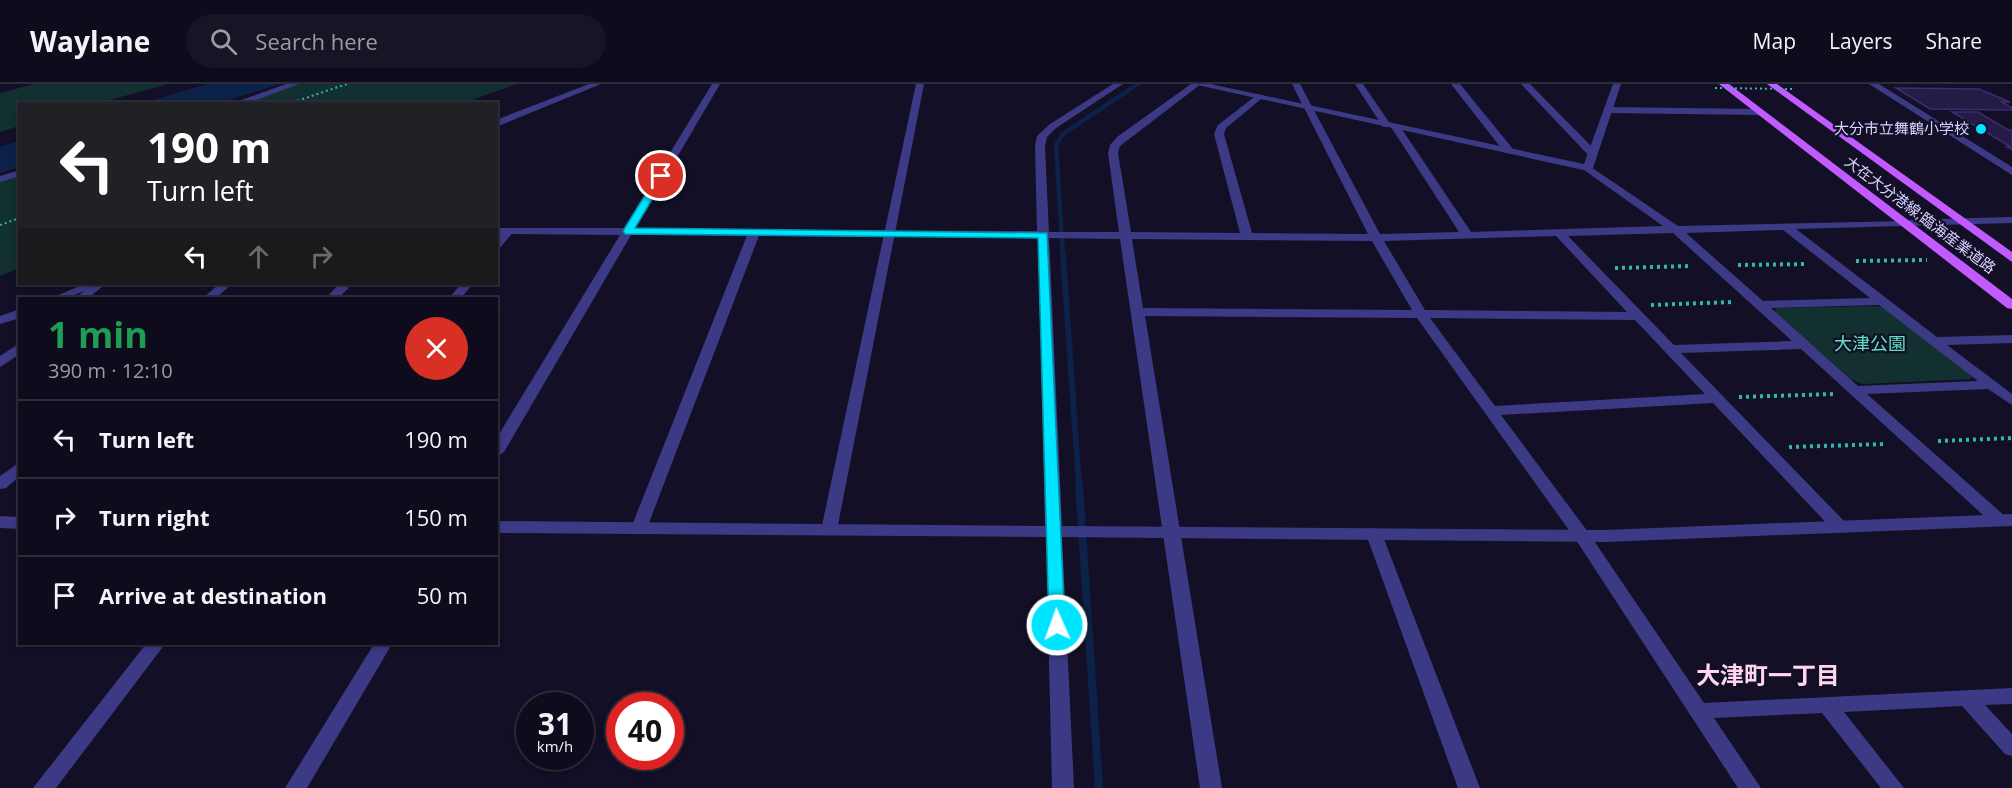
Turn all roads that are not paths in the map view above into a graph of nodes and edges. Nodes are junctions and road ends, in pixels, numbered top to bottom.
1 (295, 84) edge
2 (597, 84) edge
3 (716, 84) edge
4 (920, 84) edge
5 (1119, 84) edge
6 (1197, 84) edge
7 (1296, 84) edge
8 (1359, 84) edge
9 (1455, 84) edge
10 (1525, 84) edge
11 (1617, 84) edge
12 (1771, 84) edge
13 (1873, 84) edge
14 (1719, 86) edge
15 (1258, 97) junction
16 (240, 102) edge
17 (1308, 108) junction
18 (1607, 110) junction
19 (1759, 112) junction
20 (498, 123) edge
21 (1391, 126) junction
22 (1509, 151) junction
23 (1593, 154) junction
24 (1588, 168) junction
25 (2012, 172) edge
26 (18, 174) edge
27 (0, 179) edge
28 (2012, 220) edge
29 (1963, 221) junction
30 (1903, 223) junction
31 (1786, 227) junction
32 (1676, 230) junction
33 (502, 231) edge
34 (628, 231) junction
35 (754, 233) junction
36 (1559, 233) junction
37 (889, 234) junction
38 (1049, 235) junction
39 (1467, 235) junction
40 (1126, 236) junction
41 (1247, 236) junction
42 (1376, 238) junction
43 (2012, 258) edge
44 (92, 285) edge
45 (99, 285) edge
46 (225, 285) edge
47 (345, 285) edge
48 (466, 285) edge
49 (60, 297) edge
50 (82, 297) edge
51 (210, 297) edge
52 (333, 297) edge
53 (456, 297) edge
54 (1882, 301) junction
55 (1758, 303) junction
56 (2012, 305) edge
57 (1634, 311) junction
58 (1137, 312) junction
59 (18, 314) edge
60 (1421, 315) junction
61 (0, 321) edge
62 (2012, 339) edge
63 (1935, 341) junction
64 (1805, 345) junction
65 (18, 349) edge
66 (1670, 349) junction
67 (0, 363) edge
68 (1992, 385) junction
69 (1856, 391) junction
70 (1717, 398) junction
71 (2012, 401) edge
72 (1489, 411) junction
73 (498, 449) edge
74 (18, 469) edge
75 (0, 484) edge
76 (2006, 520) edge
77 (0, 522) edge
78 (18, 523) edge
79 (498, 527) edge
80 (1840, 527) junction
81 (639, 528) junction
82 (829, 530) junction
83 (1062, 532) junction
84 (1171, 532) junction
85 (1374, 534) junction
86 (1582, 536) junction
87 (155, 645) edge
88 (382, 645) edge
89 (2012, 696) edge
90 (1966, 698) junction
91 (1827, 705) junction
92 (1699, 711) junction
93 (2012, 748) edge
94 (44, 788) edge
95 (296, 788) edge
96 (1063, 788) edge
97 (1211, 788) edge
98 (1469, 788) edge
99 (1750, 788) edge
100 (1893, 788) edge

1 - 16 street
2 - 20 street
3 - 34 street
4 - 37 street
5 - 38 street
6 - 15 street
6 - 40 street
7 - 17 street
8 - 21 street
9 - 22 street
10 - 23 street
11 - 18 street
12 - 29 main road, 大在大分港線;臨海産業道路
13 - 25 street
14 - 19 main road, 大在大分港線;臨海産業道路
15 - 17 street
15 - 41 street
17 - 21 street
17 - 42 street
18 - 19 lane
18 - 23 street
19 - 30 main road, 大在大分港線;臨海産業道路
21 - 22 street
21 - 39 street
22 - 24 street
23 - 24 street
24 - 32 street
26 - 27 street
28 - 29 street
29 - 30 street
29 - 43 main road, 大在大分港線;臨海産業道路
30 - 31 street
30 - 56 main road, 大在大分港線;臨海産業道路
31 - 32 street
31 - 54 street
32 - 36 street
32 - 55 street
33 - 34 street
34 - 35 street
34 - 73 street
35 - 37 street
35 - 81 street
36 - 39 street
36 - 57 street
37 - 38 street
37 - 82 street
38 - 40 street
38 - 83 street
39 - 42 street
40 - 41 street
40 - 58 street
41 - 42 street
42 - 60 street
44 - 49 street
45 - 50 street
46 - 51 street
47 - 52 street
48 - 53 street
54 - 55 street
54 - 63 street
55 - 64 street
57 - 60 street
57 - 66 street
58 - 60 street
58 - 84 street
59 - 61 street
60 - 72 street
62 - 63 street
63 - 68 street
64 - 66 street
64 - 69 street
65 - 67 street
66 - 70 street
68 - 69 street
68 - 71 street
69 - 76 street
70 - 72 street
70 - 80 street
72 - 86 street
74 - 75 street
76 - 80 street
77 - 78 street
79 - 81 street
80 - 86 street
81 - 82 street
82 - 83 street
83 - 84 street
83 - 96 street
84 - 85 street
84 - 97 street
85 - 86 street
85 - 98 street
86 - 92 street
87 - 94 street
88 - 95 street
89 - 90 street
90 - 91 street
90 - 93 street
91 - 92 street
91 - 100 street
92 - 99 street

